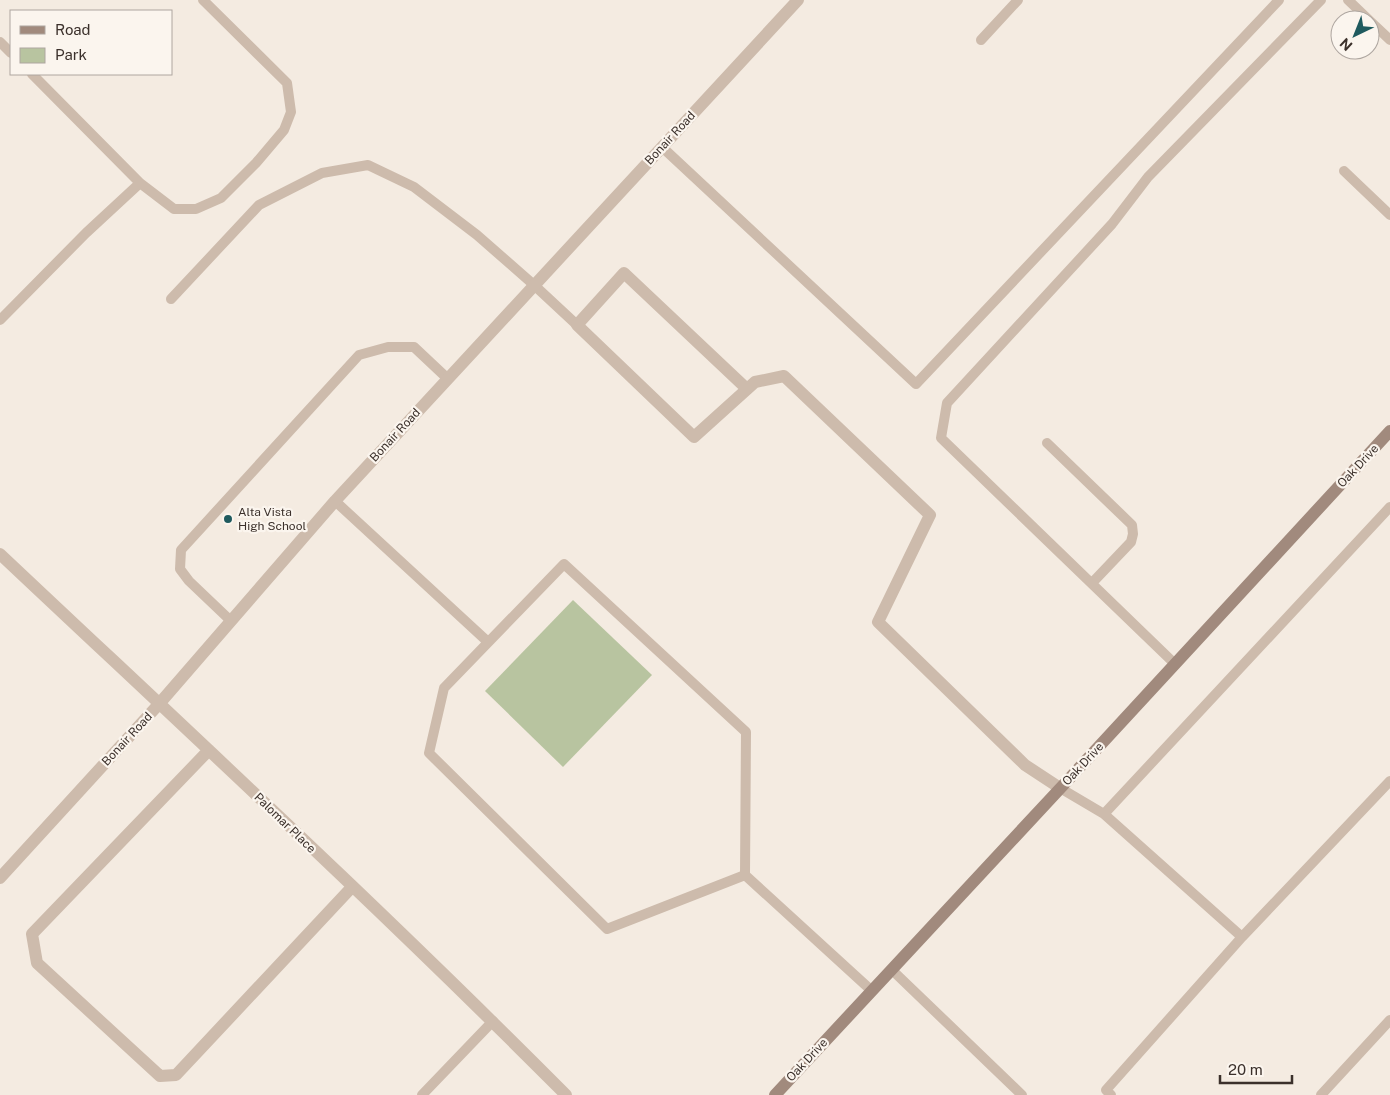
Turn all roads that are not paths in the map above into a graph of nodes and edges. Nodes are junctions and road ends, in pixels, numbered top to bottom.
1 (203, 0) edge
2 (798, 0) edge
3 (1018, 0) edge
4 (1279, 0) edge
5 (1321, 0) edge
6 (1348, 0) edge
7 (1359, 10) edge
8 (1380, 30) edge
9 (981, 40) dead end
10 (1390, 40) edge
11 (0, 42) edge
12 (10, 52) edge
13 (33, 75) edge
14 (662, 147) junction
15 (1344, 171) dead end
16 (140, 184) junction
17 (1390, 214) edge
18 (534, 285) junction
19 (171, 299) dead end
20 (0, 320) edge
21 (577, 325) junction
22 (448, 378) junction
23 (747, 389) junction
24 (1390, 431) edge
25 (1047, 443) dead end
26 (335, 501) junction
27 (1390, 507) edge
28 (0, 554) edge
29 (1092, 583) junction
30 (231, 621) junction
31 (488, 642) junction
32 (1176, 664) junction
33 (159, 704) junction
34 (209, 750) junction
35 (1390, 781) edge
36 (1060, 788) junction
37 (1104, 814) junction
38 (745, 874) junction
39 (0, 878) edge
40 (352, 887) junction
41 (1242, 937) junction
42 (892, 970) junction
43 (872, 991) junction
44 (1390, 1020) edge
45 (492, 1021) junction
46 (422, 1095) edge
47 (566, 1095) edge
48 (775, 1095) edge
49 (1022, 1095) edge
50 (1111, 1095) edge
51 (1321, 1095) edge

1 - 16 lane
2 - 14 street, Bonair Road
3 - 9 lane
4 - 14 lane
5 - 29 lane
6 - 7 lane
8 - 10 lane
11 - 12 lane
13 - 16 lane
14 - 18 street, Bonair Road
15 - 17 lane
16 - 20 lane
18 - 19 lane
18 - 21 lane
18 - 22 street, Bonair Road
21 - 23 street
21 - 23 street
22 - 26 street, Bonair Road
22 - 30 lane
23 - 36 street
24 - 32 street, Oak Drive
25 - 29 lane
26 - 30 street, Bonair Road
26 - 31 lane
27 - 37 lane
28 - 33 street, Palomar Place
29 - 32 lane
30 - 33 street, Bonair Road
31 - 38 lane
31 - 38 lane
32 - 36 street, Oak Drive
33 - 34 street, Palomar Place
33 - 39 street, Bonair Road
34 - 40 street, Palomar Place
34 - 40 street
35 - 41 lane
36 - 37 lane
36 - 42 street, Oak Drive
37 - 41 lane
38 - 43 lane
40 - 45 street, Palomar Place
41 - 50 lane
42 - 43 street, Oak Drive
42 - 49 lane
43 - 48 street, Oak Drive
44 - 51 lane
45 - 46 lane
45 - 47 street, Palomar Place

